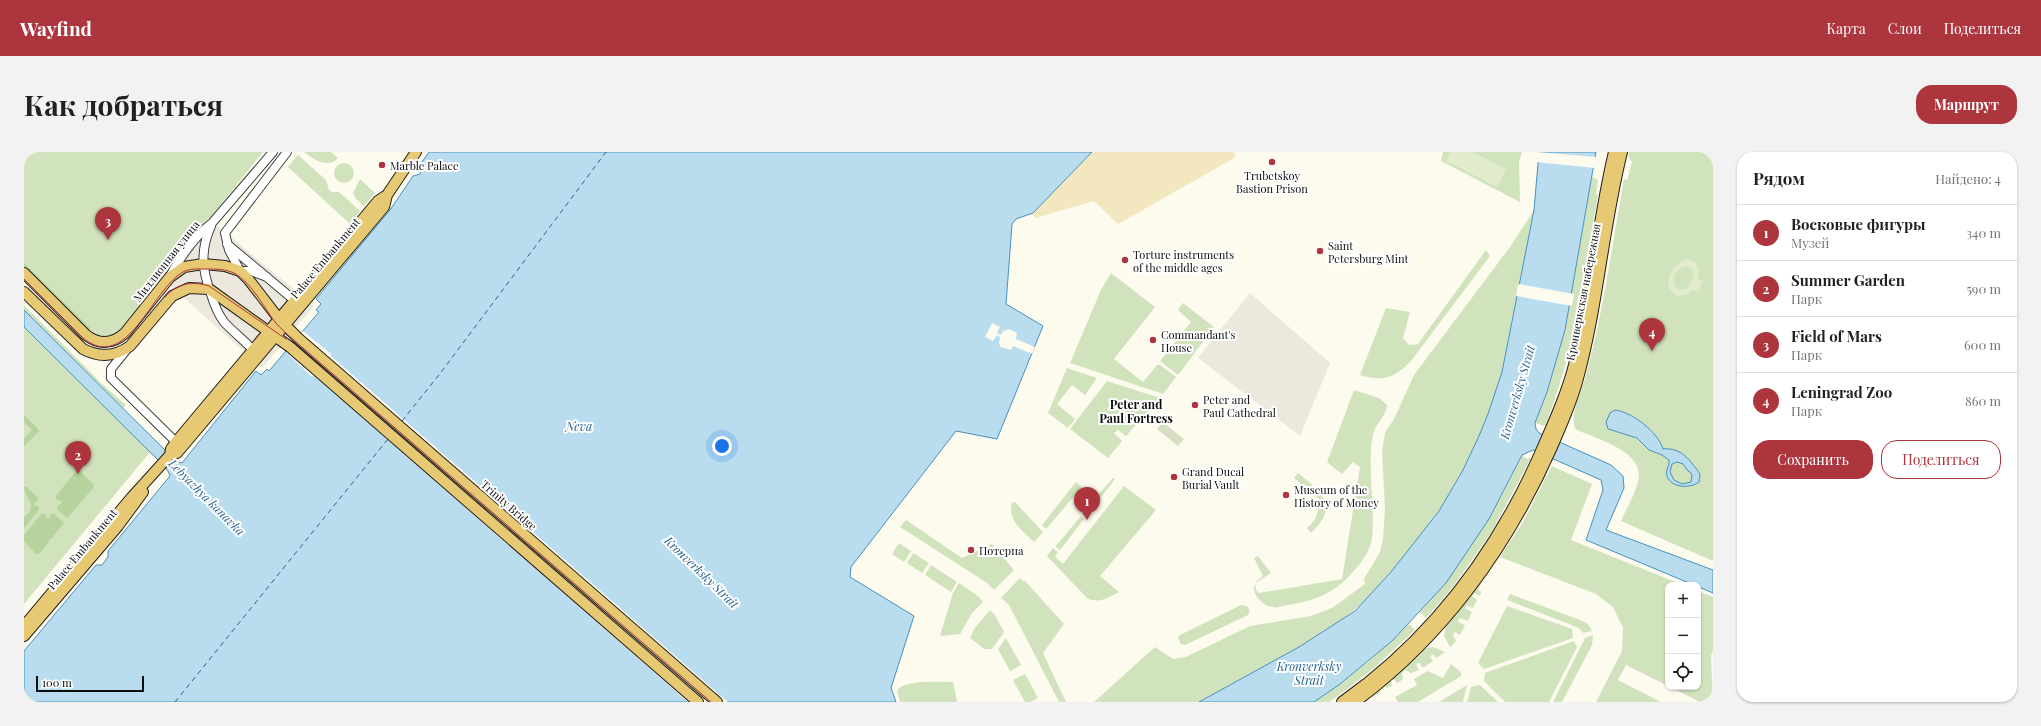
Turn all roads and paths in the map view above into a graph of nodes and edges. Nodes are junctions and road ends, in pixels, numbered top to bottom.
1 (272, 152) edge
2 (287, 152) edge
3 (416, 152) edge
4 (1614, 152) edge
5 (1622, 152) edge
6 (387, 194) junction
7 (212, 224) junction
8 (226, 243) junction
9 (203, 264) junction
10 (240, 271) junction
11 (24, 273) edge
12 (170, 277) junction
13 (267, 277) junction
14 (209, 290) junction
15 (24, 292) edge
16 (294, 300) junction
17 (282, 322) junction
18 (272, 334) junction
19 (130, 346) junction
20 (253, 350) junction
21 (1554, 432) junction
22 (176, 442) junction
23 (170, 455) junction
24 (1541, 462) junction
25 (154, 475) junction
26 (24, 626) edge
27 (24, 636) edge
28 (698, 702) edge
29 (717, 702) edge
30 (1342, 702) edge
31 (1354, 702) edge

1 - 7 street, Миллионная улица
2 - 8 street
3 - 6 main road, Palace Embankment
4 - 21 main road, Кронверкская набережная
5 - 21 main road, Кронверкская набережная
6 - 16 main road, Palace Embankment
6 - 17 main road, Palace Embankment
7 - 9 street
7 - 12 street, Миллионная улица
8 - 10 street
8 - 13 street
9 - 10 main road
9 - 12 main road
9 - 14 street
10 - 13 street
10 - 17 main road, Trinity Bridge
11 - 12 main road, Миллионная улица
13 - 16 street
14 - 18 main road
14 - 19 main road
14 - 20 street
15 - 19 main road
16 - 17 main road, Palace Embankment
17 - 18 main road
17 - 29 main road, Trinity Bridge
18 - 20 main road
18 - 23 main road
18 - 28 main road
19 - 22 street
20 - 22 main road
21 - 24 main road
22 - 23 main road
23 - 25 main road, Palace Embankment
24 - 30 main road
24 - 31 main road
25 - 26 main road, Palace Embankment
25 - 27 main road, Palace Embankment

